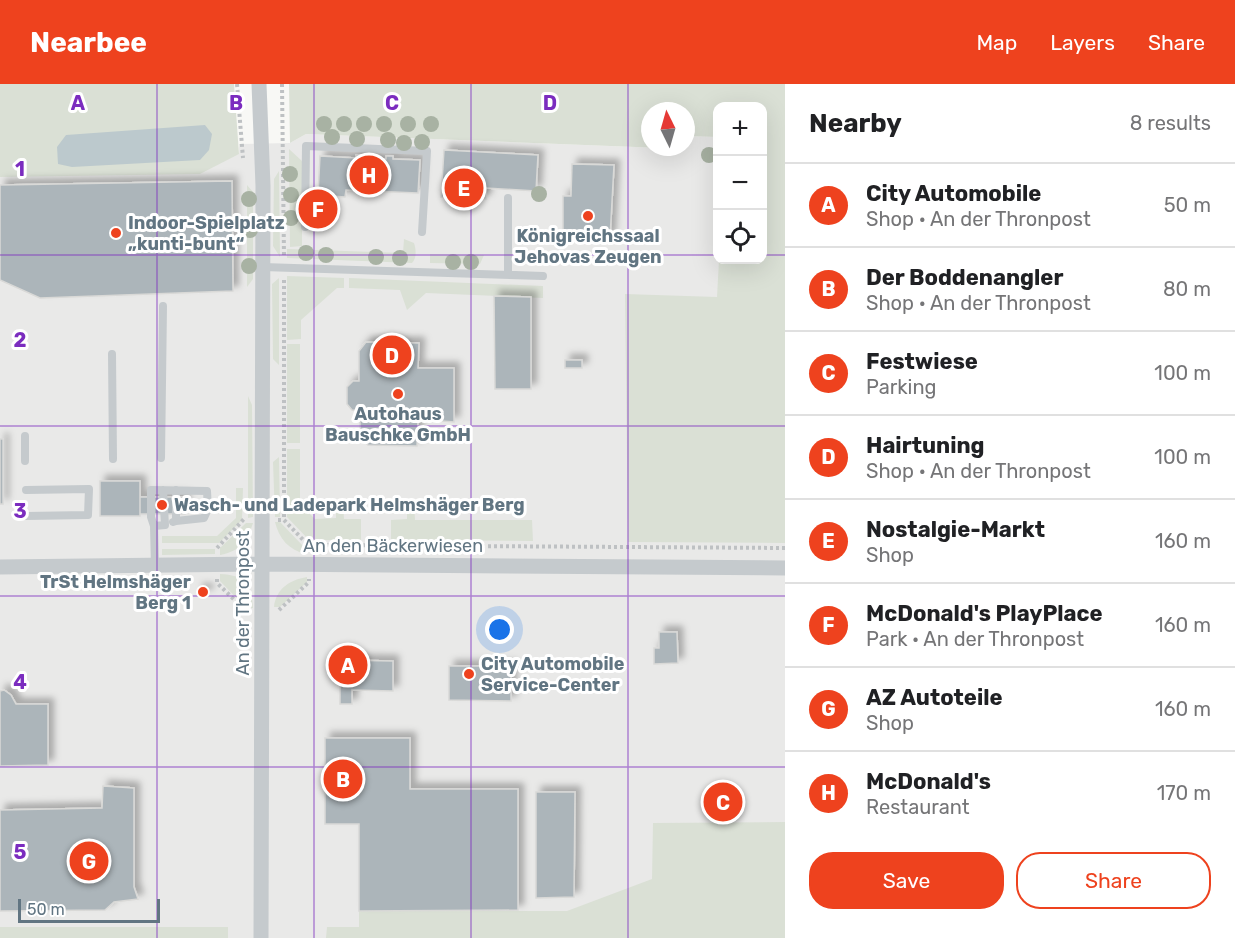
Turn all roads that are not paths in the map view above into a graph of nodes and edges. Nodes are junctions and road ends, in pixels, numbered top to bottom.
1 (259, 84) edge
2 (508, 198) dead end
3 (304, 227) dead end
4 (422, 232) dead end
5 (263, 267) junction
6 (508, 275) junction
7 (543, 276) dead end
8 (163, 306) dead end
9 (112, 354) dead end
10 (25, 436) dead end
11 (161, 458) dead end
12 (113, 459) dead end
13 (25, 461) dead end
14 (26, 490) dead end
15 (164, 490) junction
16 (176, 490) junction
17 (26, 516) dead end
18 (176, 521) junction
19 (165, 525) junction
20 (154, 526) junction
21 (262, 564) junction
22 (155, 566) junction
23 (0, 567) edge
24 (785, 568) edge
25 (261, 938) edge

1 - 5 street, An der Thronpost
2 - 6 lane
3 - 4 lane
5 - 6 lane
5 - 21 street, An der Thronpost
6 - 7 lane
8 - 11 lane
9 - 12 lane
10 - 13 lane
14 - 17 lane
15 - 16 lane
15 - 19 lane
15 - 20 lane
16 - 18 lane
16 - 18 lane
18 - 19 lane
19 - 20 lane
20 - 22 lane
21 - 22 street, An den Bäckerwiesen
21 - 24 street, An den Bäckerwiesen
21 - 25 street, An der Thronpost
22 - 23 street, An den Bäckerwiesen

